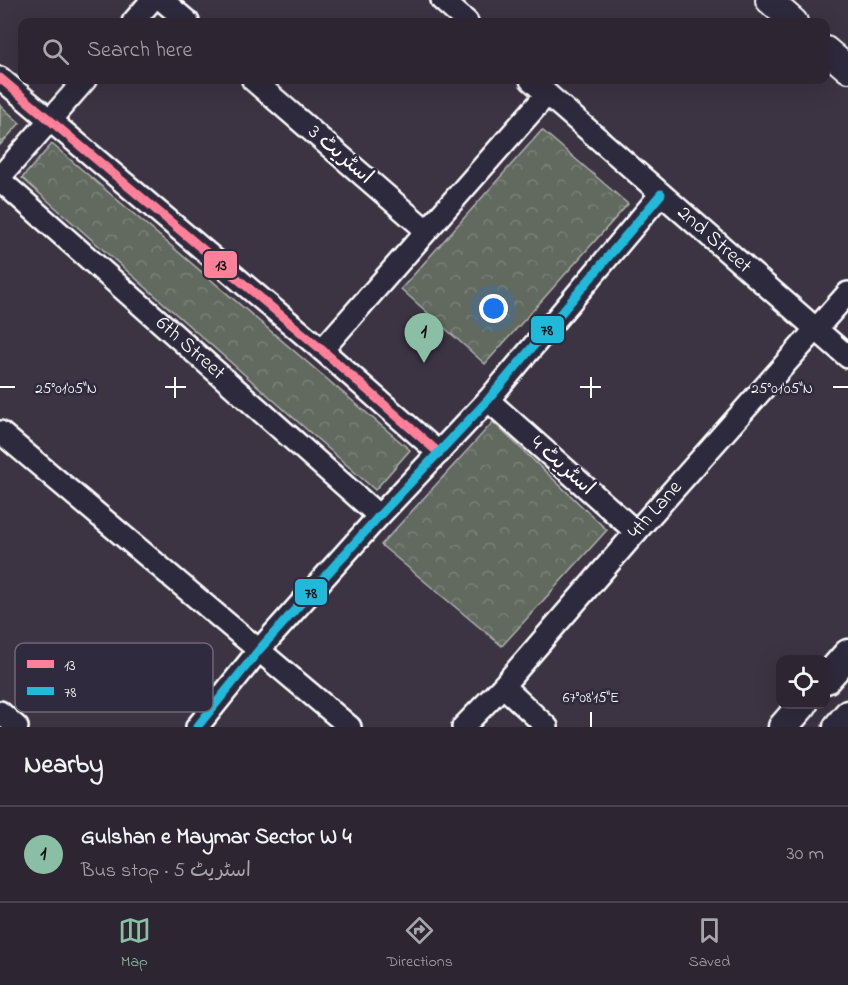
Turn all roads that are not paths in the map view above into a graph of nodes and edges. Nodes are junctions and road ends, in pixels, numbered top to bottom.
1 (152, 0) edge
2 (162, 0) edge
3 (442, 0) edge
4 (769, 0) edge
5 (136, 18) edge
6 (183, 18) edge
7 (462, 18) edge
8 (789, 18) edge
9 (830, 54) edge
10 (848, 69) edge
11 (0, 78) edge
12 (81, 84) edge
13 (258, 84) edge
14 (536, 84) edge
15 (547, 94) junction
16 (49, 121) junction
17 (0, 179) edge
18 (661, 194) junction
19 (426, 230) junction
20 (848, 293) edge
21 (815, 329) junction
22 (322, 350) junction
23 (848, 357) edge
24 (488, 400) junction
25 (0, 432) edge
26 (439, 453) junction
27 (380, 516) junction
28 (636, 532) junction
29 (259, 650) junction
30 (848, 654) edge
31 (830, 674) edge
32 (503, 686) junction
33 (213, 707) edge
34 (799, 709) edge
35 (0, 712) edge
36 (209, 712) edge
37 (848, 715) edge
38 (17, 727) edge
39 (197, 727) edge
40 (350, 727) edge
41 (463, 727) edge
42 (547, 727) edge
43 (783, 727) edge
44 (838, 727) edge

1 - 5 street
2 - 6 street
3 - 7 street
4 - 8 street
9 - 10 street
11 - 16 street
12 - 16 street
13 - 19 street, اسٹریٹ 3
14 - 15 street, 2nd Street
15 - 18 street, 2nd Street
15 - 19 street
16 - 17 street
16 - 22 street
17 - 27 street, 6th Street
18 - 21 street, 2nd Street
18 - 24 street
19 - 22 street
20 - 21 street, 4th Lane
21 - 23 street, 2nd Street
21 - 28 street, 4th Lane
22 - 26 street
24 - 26 street
24 - 28 street, اسٹریٹ 4
25 - 29 street
26 - 27 street
27 - 29 street
28 - 32 street, 4th Lane
29 - 33 street
29 - 40 street
30 - 31 main road
32 - 41 street, 4th Lane
32 - 42 street
34 - 43 main road
35 - 38 street
36 - 39 street
37 - 44 main road

